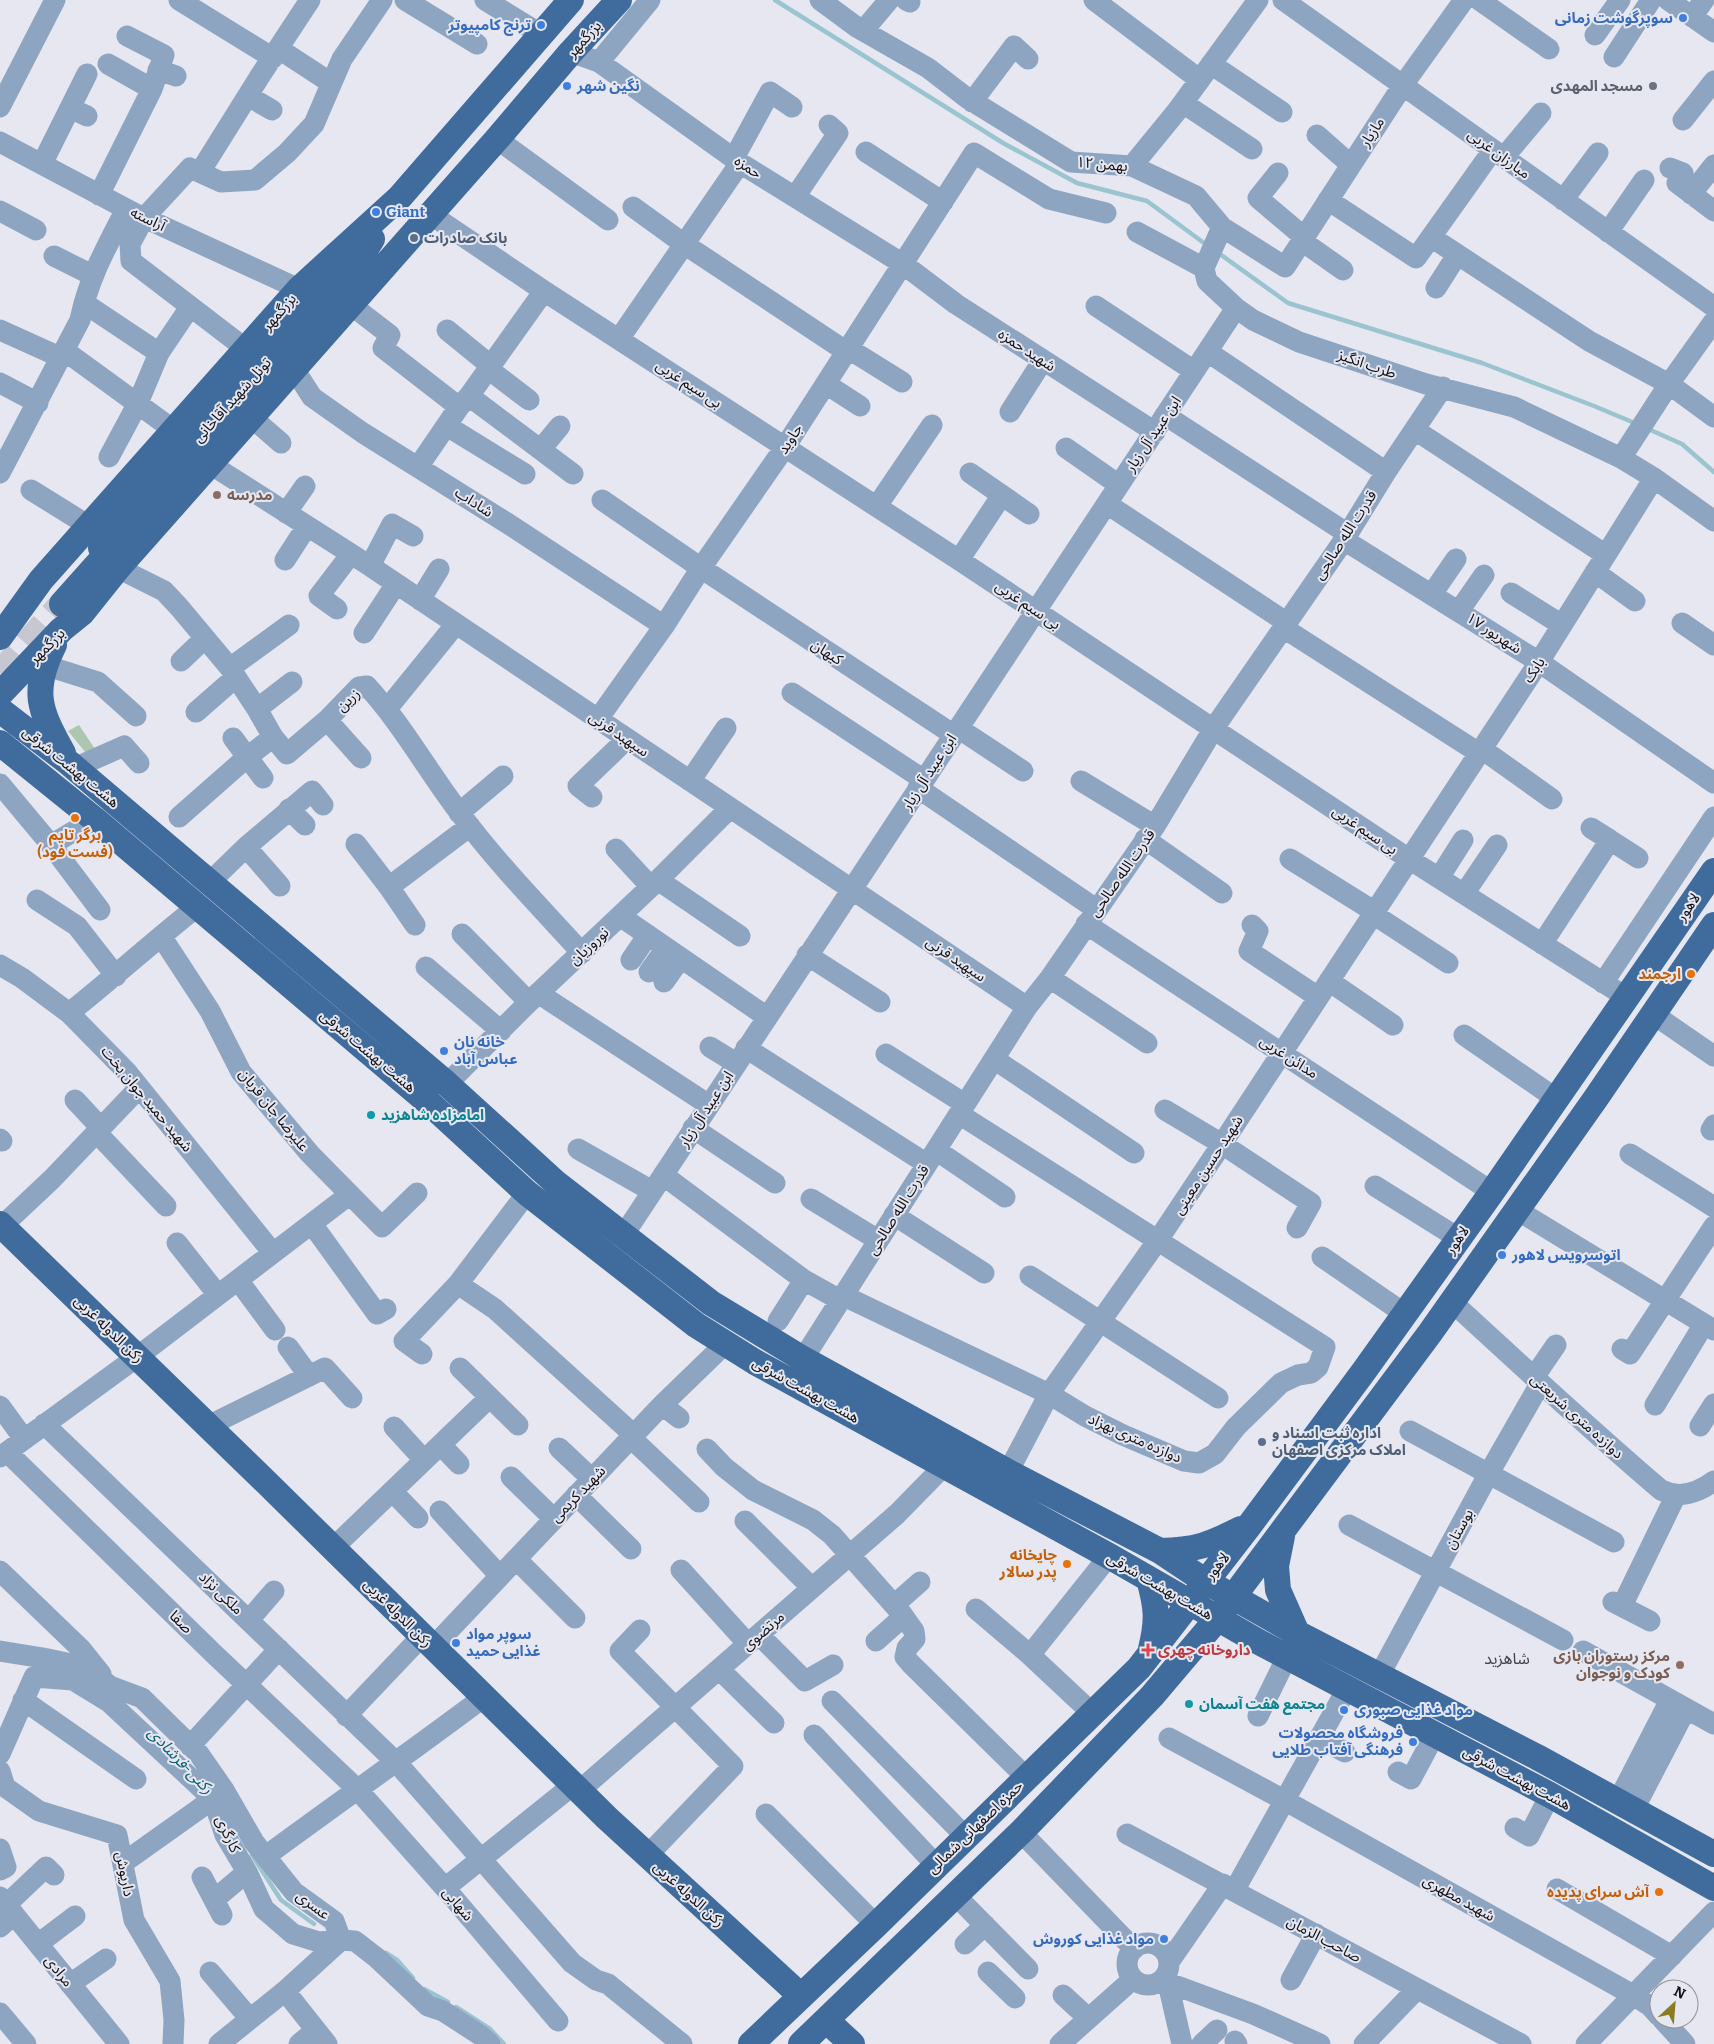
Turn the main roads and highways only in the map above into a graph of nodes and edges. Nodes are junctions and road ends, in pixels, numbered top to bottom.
1 (571, 0) edge
2 (619, 0) edge
3 (400, 197) junction
4 (430, 214) junction
5 (61, 599) junction
6 (4, 625) edge
7 (61, 630) junction
8 (0, 694) edge
9 (0, 710) edge
10 (0, 743) edge
11 (71, 765) junction
12 (0, 768) edge
13 (39, 774) junction
14 (1714, 870) edge
15 (204, 895) junction
16 (1684, 912) junction
17 (1713, 927) edge
18 (1588, 1051) junction
19 (1596, 1098) junction
20 (1, 1225) edge
21 (1276, 1489) junction
22 (1303, 1505) junction
23 (1249, 1526) junction
24 (1282, 1533) junction
25 (1160, 1551) junction
26 (1149, 1579) junction
27 (1205, 1581) junction
28 (1234, 1597) junction
29 (1190, 1602) junction
30 (1218, 1619) junction
31 (1298, 1633) junction
32 (1257, 1641) junction
33 (1189, 1654) junction
34 (1149, 1655) junction
35 (1124, 1683) junction
36 (1145, 1703) junction
37 (1714, 1854) edge
38 (1714, 1888) edge
39 (801, 1996) junction
40 (826, 2020) junction
41 (751, 2044) edge
42 (800, 2044) edge
43 (852, 2044) edge

1 - 3 main road, بزرگمهر
2 - 4 main road, بزرگمهر
3 - 5 main road, تونل شهید آقاخانی
3 - 5 main road, بزرگمهر
4 - 5 main road, بزرگمهر
4 - 5 main road, بزرگمهر
5 - 6 main road, بزرگمهر
5 - 7 main road, بزرگمهر
7 - 8 main road, بزرگمهر
7 - 11 main road
9 - 11 main road, هشت بهشت شرقی
10 - 13 main road, هشت بهشت شرقی
11 - 15 main road, هشت بهشت شرقی
12 - 13 main road
13 - 15 main road, هشت بهشت شرقی
14 - 16 main road, لاهور
15 - 25 main road, هشت بهشت شرقی
15 - 26 main road, هشت بهشت شرقی
16 - 17 main road
16 - 18 main road, لاهور
17 - 19 main road
18 - 19 main road
18 - 21 main road, لاهور
19 - 22 main road
20 - 39 main road, رکن الدوله غربی
21 - 22 main road
21 - 23 main road, لاهور
22 - 24 main road
23 - 25 main road
23 - 27 main road, لاهور
24 - 28 main road
24 - 31 main road
25 - 27 main road, هشت بهشت شرقی
26 - 29 main road, هشت بهشت شرقی
26 - 34 main road
27 - 28 main road, هشت بهشت شرقی
27 - 29 main road, لاهور
28 - 30 main road
28 - 31 main road, هشت بهشت شرقی
29 - 30 main road, هشت بهشت شرقی
29 - 34 main road, حمزه اصفهانی شمالی
30 - 32 main road, هشت بهشت شرقی
30 - 33 main road
31 - 37 main road, هشت بهشت شرقی
32 - 33 main road
32 - 38 main road, هشت بهشت شرقی
33 - 36 main road
34 - 35 main road, حمزه اصفهانی شمالی
35 - 36 main road
35 - 39 main road, حمزه اصفهانی شمالی
36 - 40 main road
39 - 41 main road, حمزه اصفهانی شمالی
40 - 42 main road
40 - 43 main road

